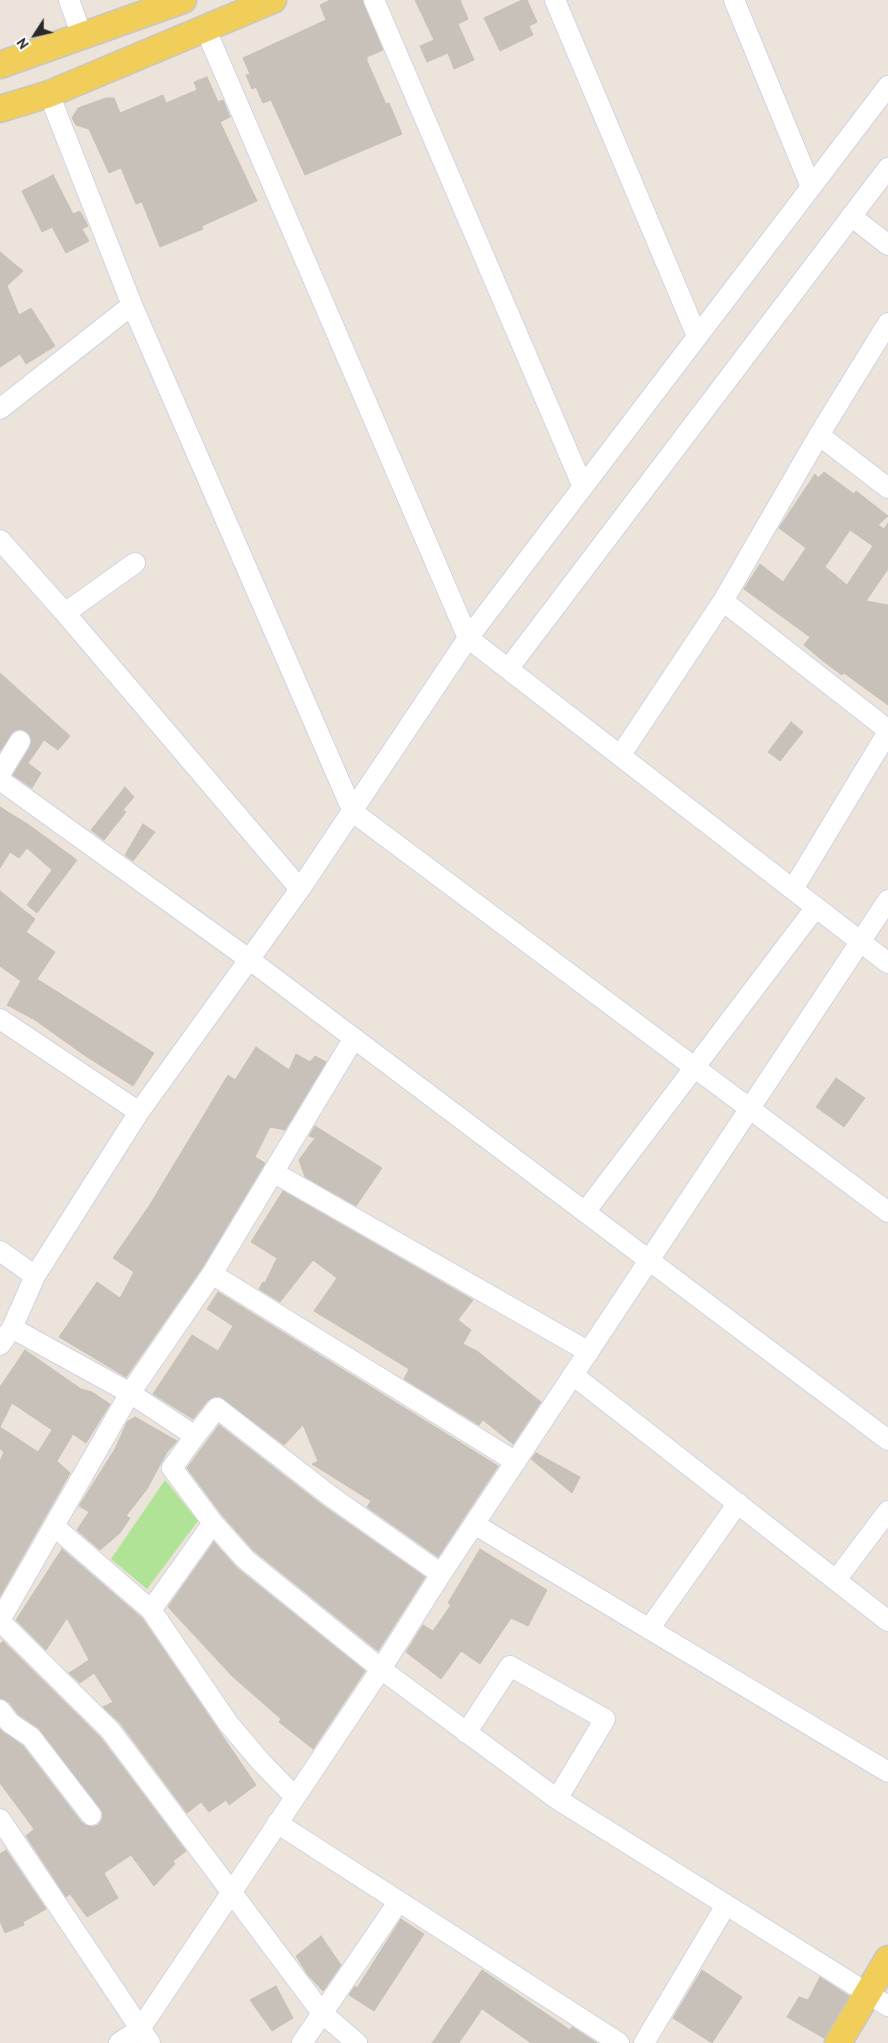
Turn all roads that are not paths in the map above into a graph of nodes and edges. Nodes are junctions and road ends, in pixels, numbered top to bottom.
1 (69, 0) edge
2 (183, 0) edge
3 (273, 0) edge
4 (374, 0) edge
5 (555, 0) edge
6 (734, 0) edge
7 (205, 28) junction
8 (82, 36) junction
9 (0, 65) edge
10 (888, 86) edge
11 (49, 94) junction
12 (0, 109) edge
13 (888, 168) edge
14 (811, 187) junction
15 (851, 216) junction
16 (888, 245) edge
17 (132, 305) junction
18 (888, 323) edge
19 (698, 336) junction
20 (0, 409) edge
21 (819, 435) junction
22 (583, 487) junction
23 (888, 488) edge
24 (0, 540) edge
25 (135, 563) dead end
26 (723, 601) junction
27 (65, 613) junction
28 (468, 638) junction
29 (508, 670) junction
30 (888, 731) edge
31 (20, 741) dead end
32 (620, 756) junction
33 (0, 774) edge
34 (0, 780) edge
35 (353, 812) junction
36 (300, 889) junction
37 (793, 889) junction
38 (888, 900) edge
39 (816, 907) junction
40 (860, 942) junction
41 (250, 960) junction
42 (888, 963) edge
43 (0, 1020) edge
44 (354, 1038) junction
45 (694, 1067) junction
46 (750, 1109) junction
47 (140, 1112) junction
48 (273, 1172) junction
49 (585, 1212) junction
50 (888, 1212) edge
51 (0, 1251) edge
52 (649, 1260) junction
53 (212, 1274) junction
54 (35, 1276) junction
55 (12, 1328) junction
56 (0, 1344) edge
57 (589, 1352) junction
58 (573, 1375) junction
59 (130, 1393) junction
60 (885, 1433) edge
61 (195, 1436) junction
62 (516, 1462) junction
63 (738, 1503) junction
64 (888, 1511) edge
65 (213, 1523) junction
66 (474, 1524) junction
67 (55, 1527) junction
68 (441, 1574) junction
69 (836, 1580) junction
70 (151, 1610) junction
71 (0, 1620) edge
72 (888, 1621) edge
73 (649, 1629) junction
74 (381, 1669) junction
75 (0, 1710) edge
76 (466, 1733) junction
77 (888, 1772) edge
78 (295, 1797) junction
79 (557, 1799) junction
80 (91, 1815) dead end
81 (0, 1819) edge
82 (277, 1823) junction
83 (232, 1891) junction
84 (399, 1902) junction
85 (726, 1905) junction
86 (888, 1959) edge
87 (878, 2000) edge
88 (322, 2013) junction
89 (145, 2036) edge
90 (614, 2042) edge
91 (118, 2043) edge
92 (302, 2043) edge
93 (357, 2043) edge
94 (644, 2043) edge
95 (838, 2043) edge

1 - 8 street
2 - 8 main road
3 - 7 main road
4 - 22 street
5 - 19 street
6 - 14 street
7 - 11 main road
7 - 28 street
8 - 9 main road
10 - 14 street
11 - 12 main road
11 - 17 street
13 - 15 street
14 - 19 street
15 - 16 street
15 - 29 street
17 - 20 street
17 - 35 street
18 - 21 street
19 - 22 street
21 - 23 street
21 - 26 street
22 - 28 street
24 - 27 street
25 - 27 street
26 - 30 street
26 - 32 street
27 - 36 street
28 - 29 street
28 - 35 street
29 - 32 street
30 - 37 street
31 - 33 street
32 - 37 street
34 - 41 street
35 - 36 street
35 - 45 street
36 - 41 street
37 - 39 street
38 - 40 street
39 - 40 street
39 - 45 street
40 - 42 street
40 - 46 street
41 - 44 street
41 - 47 street
43 - 47 street
44 - 48 street
44 - 49 street
45 - 46 street
45 - 49 street
46 - 50 street
46 - 52 street
47 - 54 street
48 - 53 street
48 - 57 street
49 - 52 street
51 - 54 street
52 - 57 street
52 - 60 street
53 - 59 street
53 - 62 street
54 - 55 street
55 - 56 street
55 - 59 street
57 - 58 street
58 - 62 street
58 - 63 street
59 - 61 street
59 - 67 street
61 - 65 street
61 - 68 street
62 - 66 street
63 - 69 street
63 - 73 street
64 - 69 street
65 - 70 street
65 - 74 street
66 - 68 street
66 - 73 street
67 - 70 street
67 - 71 street
68 - 74 street
69 - 72 street
70 - 78 street
71 - 83 street
73 - 77 street
74 - 76 street
74 - 78 street
75 - 80 street
76 - 79 street
76 - 79 street
78 - 82 street
79 - 85 street
81 - 89 street
82 - 83 street
82 - 84 street
83 - 88 street
83 - 89 street
84 - 88 street
84 - 90 street
85 - 87 street
85 - 94 street
86 - 87 main road
87 - 95 main road
88 - 92 street
88 - 93 street
89 - 91 street

